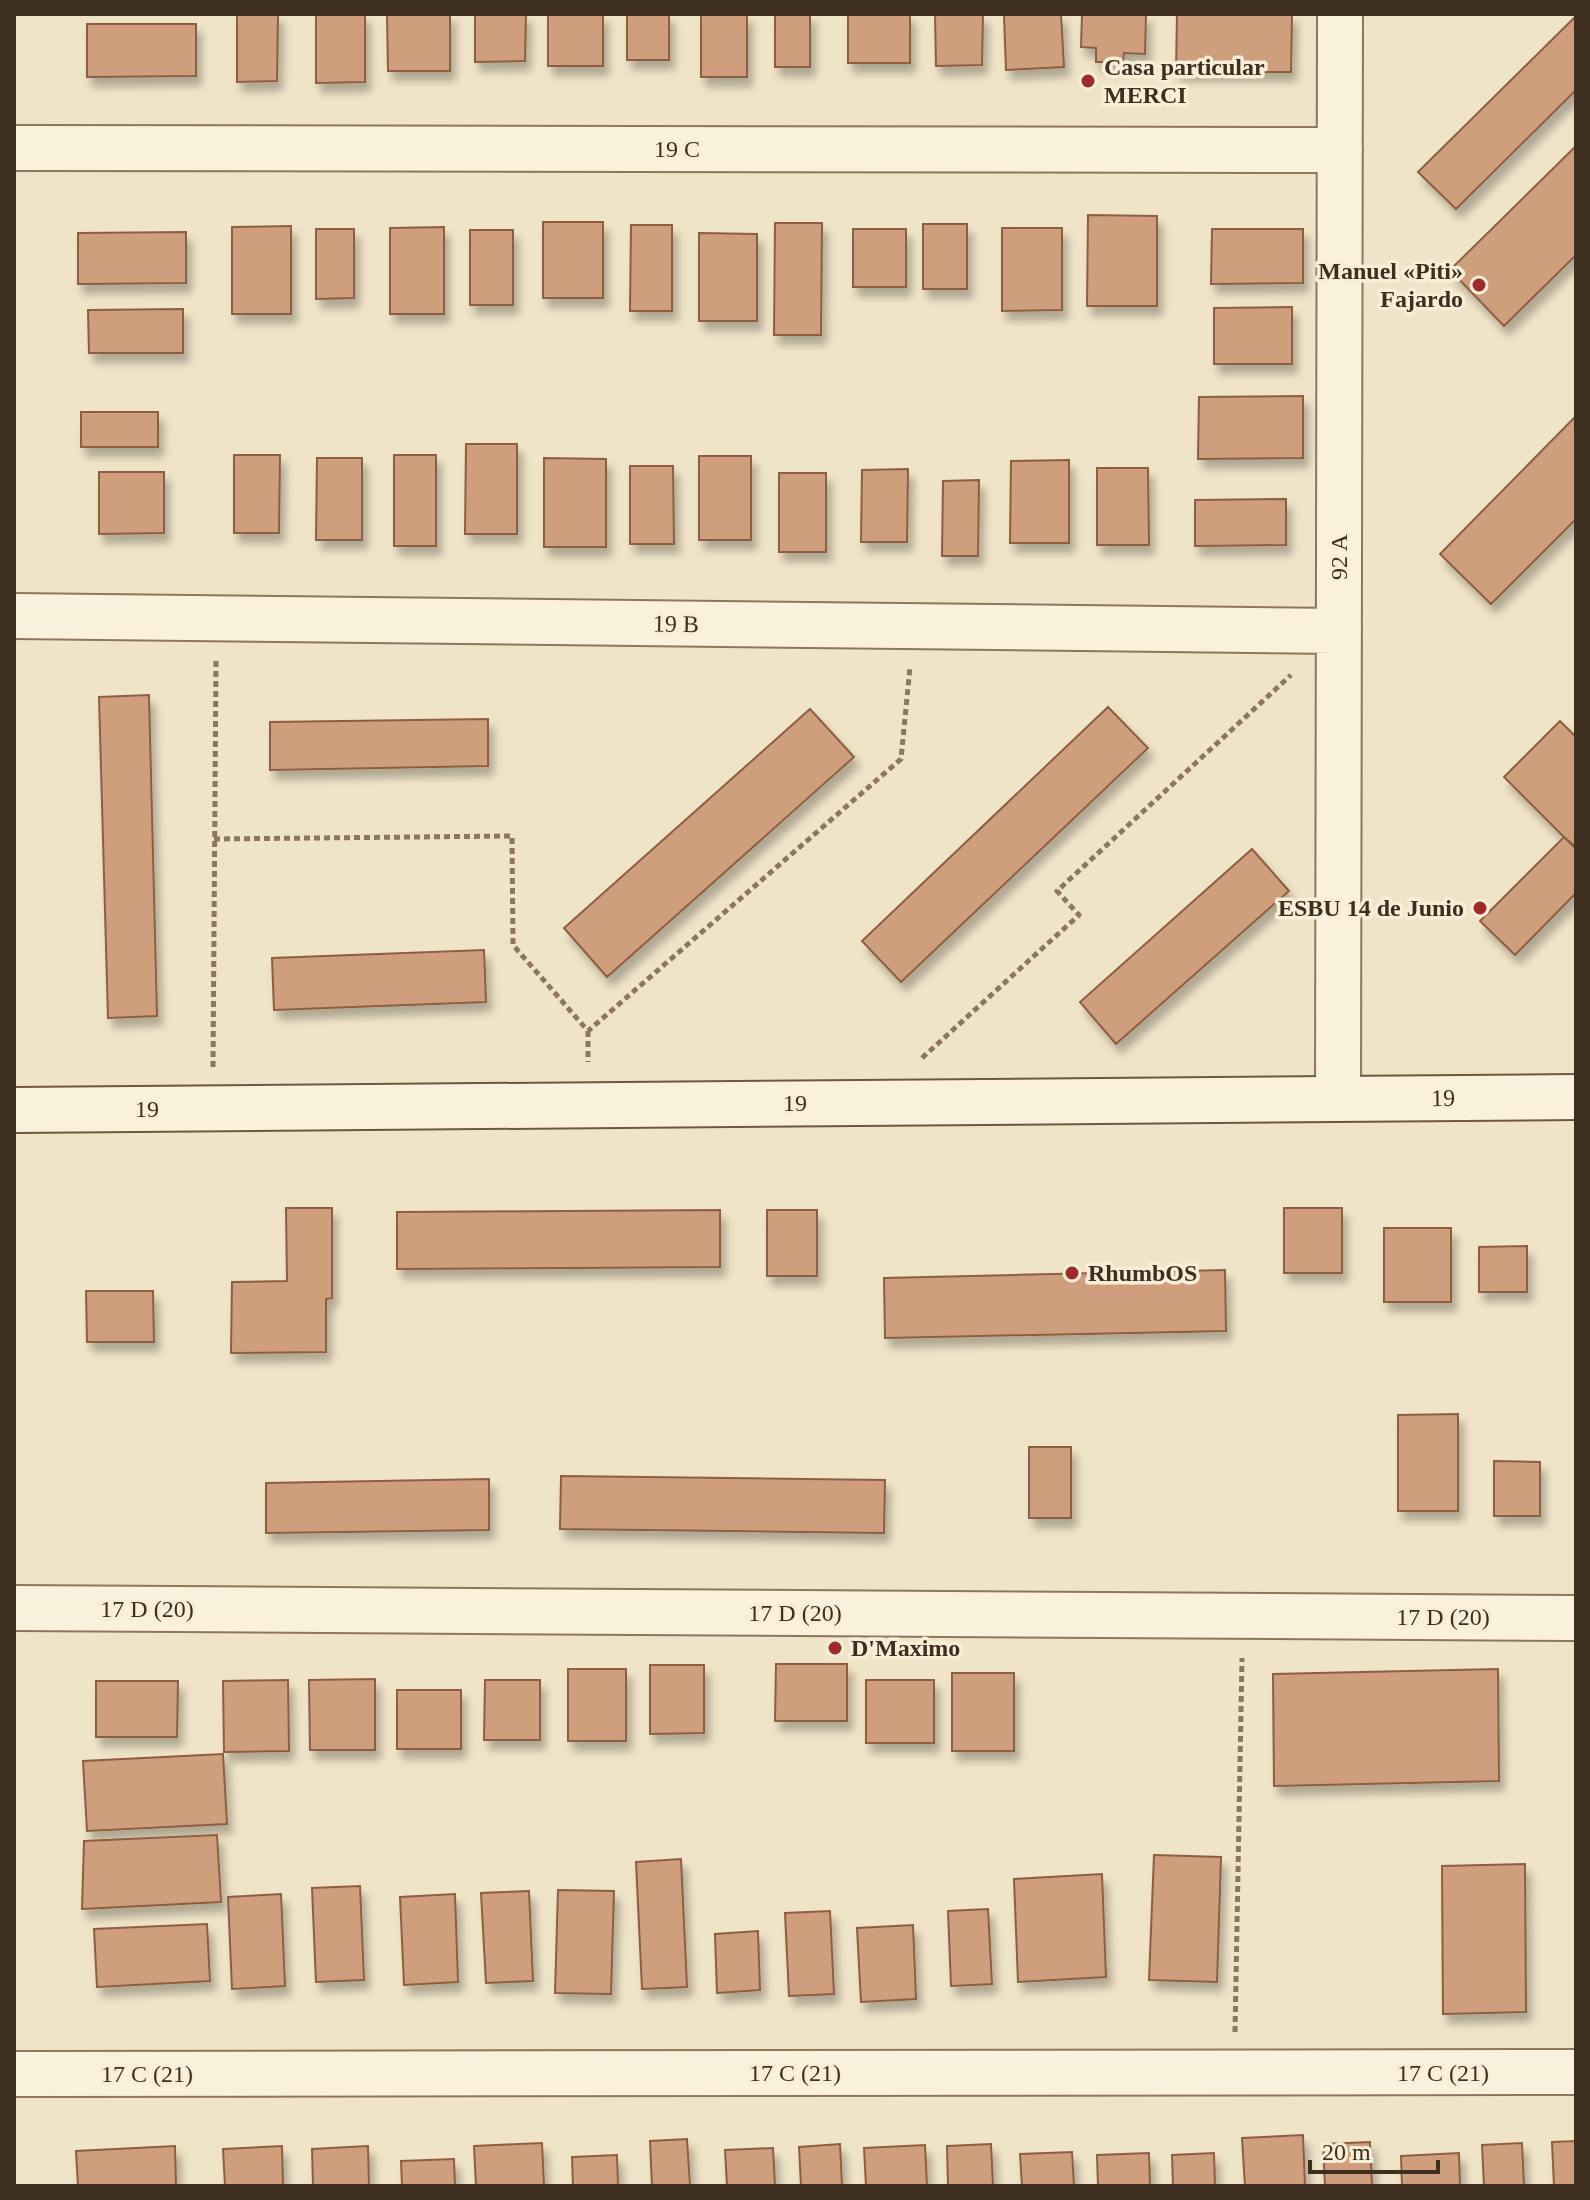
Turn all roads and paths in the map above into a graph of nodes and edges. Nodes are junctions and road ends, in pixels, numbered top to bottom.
1 (1340, 14) edge
2 (14, 148) edge
3 (1340, 150) junction
4 (14, 616) edge
5 (216, 619) junction
6 (914, 626) junction
7 (1339, 631) junction
8 (214, 839) junction
9 (1576, 1097) edge
10 (1338, 1099) junction
11 (873, 1103) junction
12 (213, 1108) junction
13 (14, 1110) edge
14 (14, 1608) edge
15 (1243, 1616) junction
16 (1576, 1618) edge
17 (1576, 2072) edge
18 (1234, 2073) junction
19 (14, 2074) edge

1 - 3 street, 92 A
2 - 3 street, 19 C
3 - 7 street, 92 A
4 - 5 street, 19 B
5 - 6 street, 19 B
5 - 8 path
6 - 7 street, 19 B
6 - 8 path
7 - 10 street, 92 A
7 - 11 path
8 - 12 path
9 - 10 street, 19
10 - 11 street, 19
11 - 12 street, 19
12 - 13 street, 19
14 - 15 street, 17 D (20)
15 - 16 street, 17 D (20)
15 - 18 path
17 - 18 street, 17 C (21)
18 - 19 street, 17 C (21)

